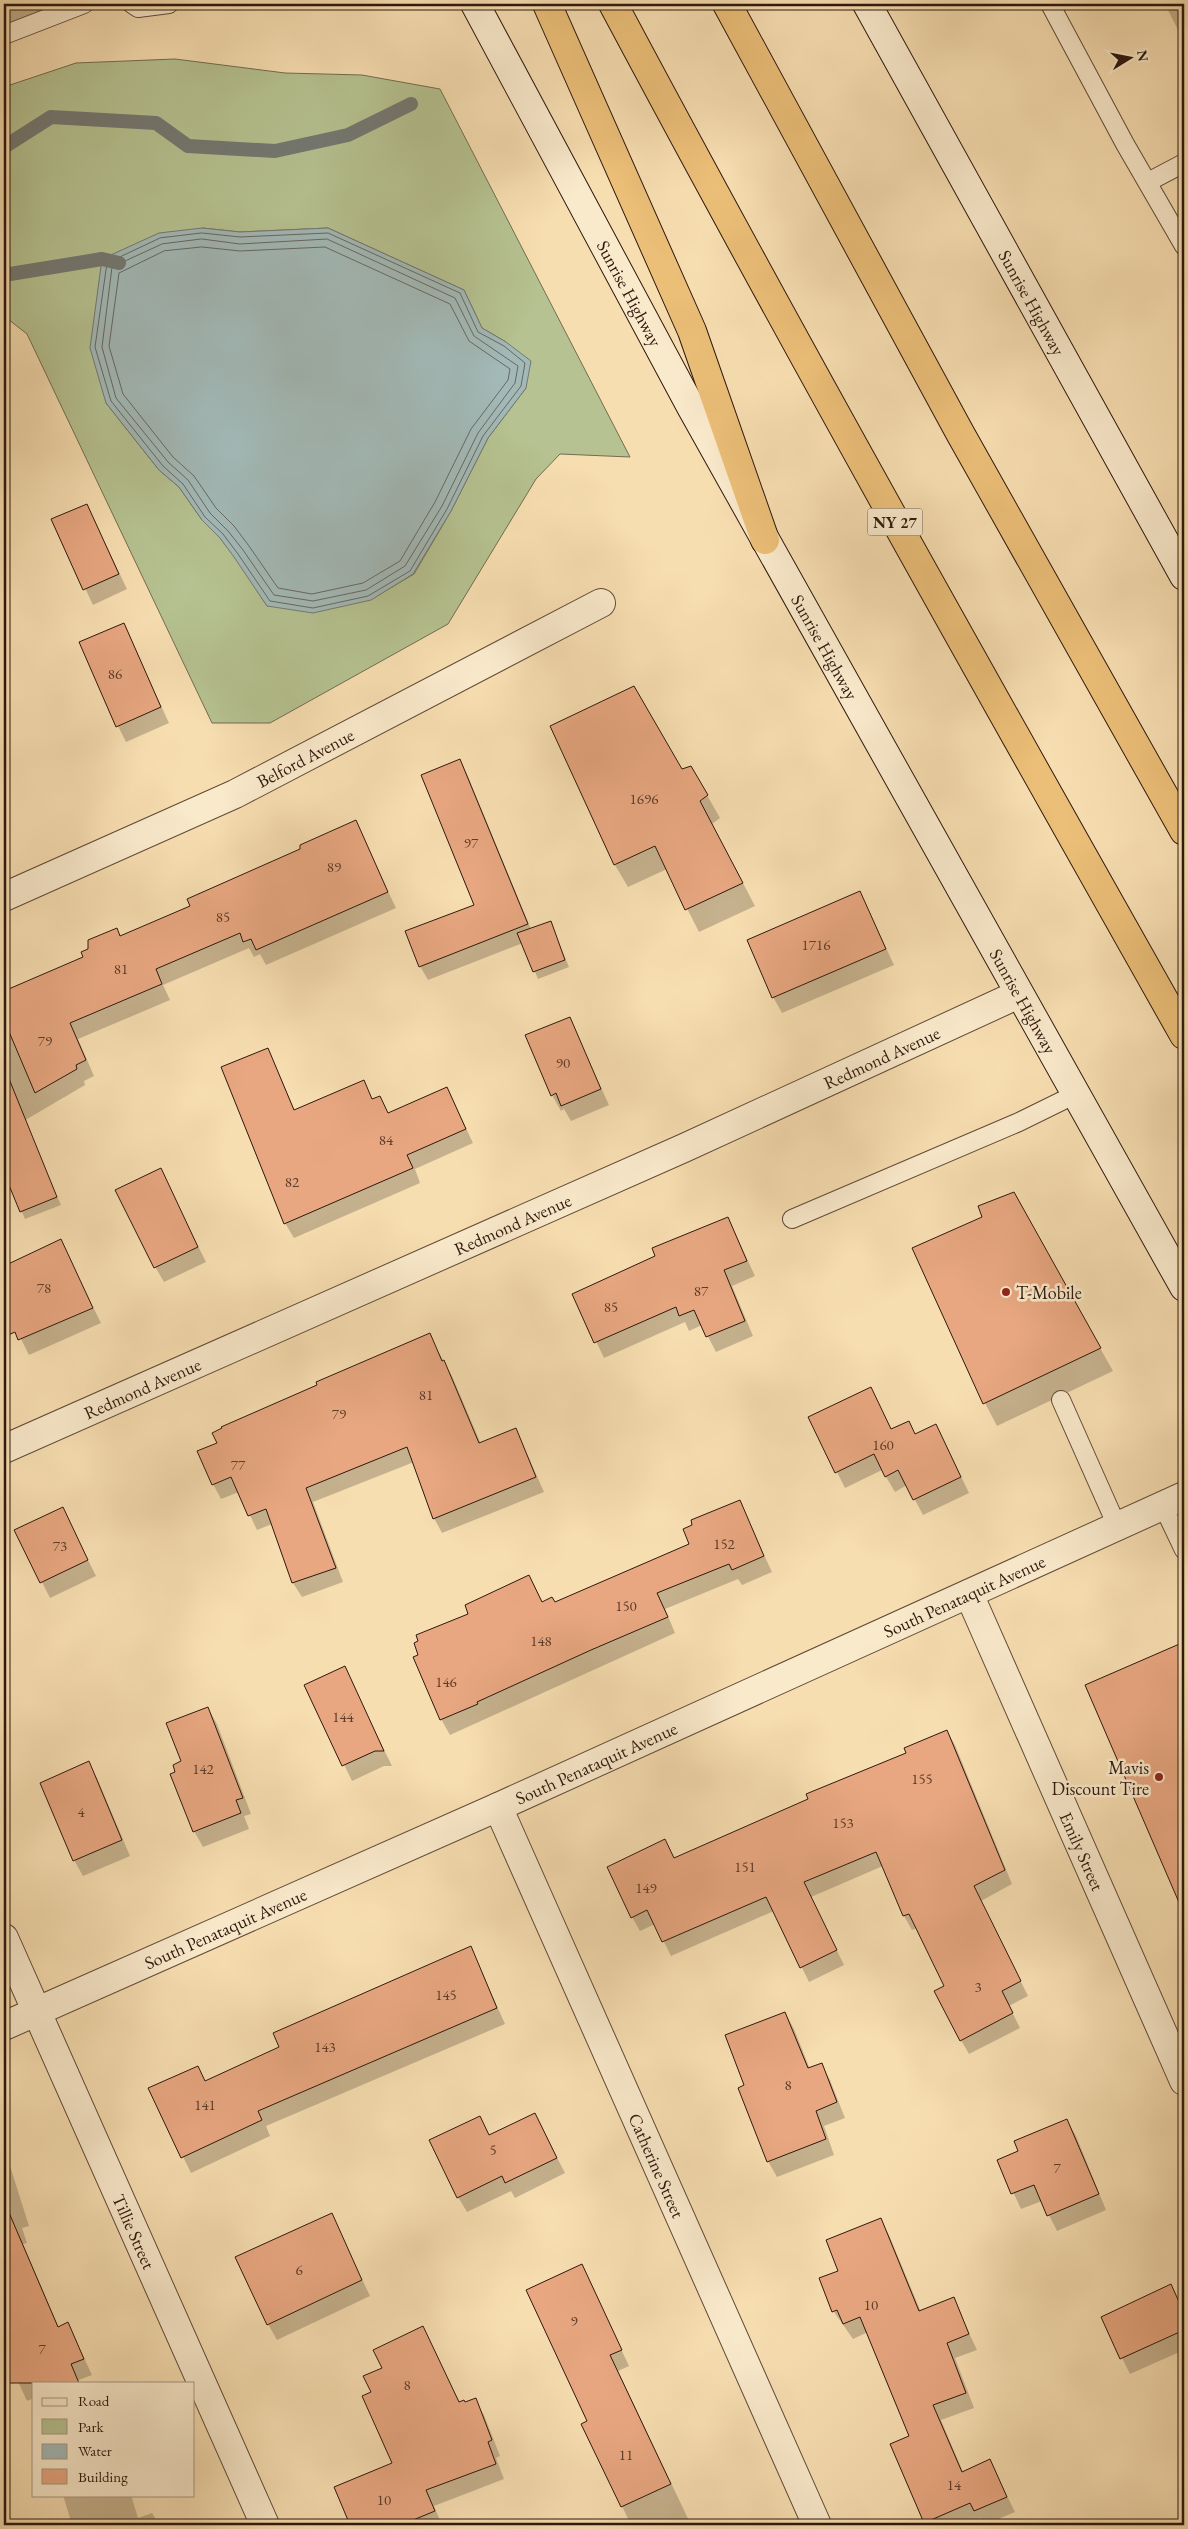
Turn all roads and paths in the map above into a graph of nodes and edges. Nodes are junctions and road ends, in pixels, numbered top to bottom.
1 (84, 4) edge
2 (132, 4) edge
3 (169, 4) edge
4 (475, 4) edge
5 (547, 4) edge
6 (614, 4) edge
7 (727, 4) edge
8 (867, 4) edge
9 (1050, 4) edge
10 (4, 35) edge
11 (1184, 163) edge
12 (1148, 182) junction
13 (1184, 246) edge
14 (765, 540) junction
15 (1184, 576) edge
16 (600, 603) dead end
17 (1184, 831) edge
18 (4, 897) edge
19 (1019, 994) junction
20 (1184, 1036) edge
21 (1076, 1094) junction
22 (792, 1219) dead end
23 (1184, 1287) edge
24 (1061, 1400) dead end
25 (4, 1449) edge
26 (1174, 1501) edge
27 (1117, 1526) junction
28 (1184, 1550) edge
29 (968, 1594) junction
30 (498, 1807) junction
31 (4, 1938) edge
32 (37, 2011) junction
33 (4, 2026) edge
34 (1184, 2081) edge
35 (265, 2525) edge
36 (817, 2525) edge

1 - 10 lane
2 - 3 lane
4 - 14 street, Sunrise Highway
5 - 14 highway
6 - 20 highway, NY 27
7 - 17 highway
8 - 15 street, Sunrise Highway
9 - 12 lane
11 - 12 lane
12 - 13 lane
14 - 19 street, Sunrise Highway
16 - 18 street, Belford Avenue
19 - 21 street, Sunrise Highway
19 - 25 street, Redmond Avenue
21 - 22 lane
21 - 23 street, Sunrise Highway
24 - 27 lane
26 - 27 street, South Penataquit Avenue
26 - 28 lane
27 - 29 street, South Penataquit Avenue
29 - 30 street, South Penataquit Avenue
29 - 34 street, Emily Street
30 - 32 street, South Penataquit Avenue
30 - 36 street, Catherine Street
31 - 32 street, Tillie Street
32 - 33 street, South Penataquit Avenue
32 - 35 street, Tillie Street

